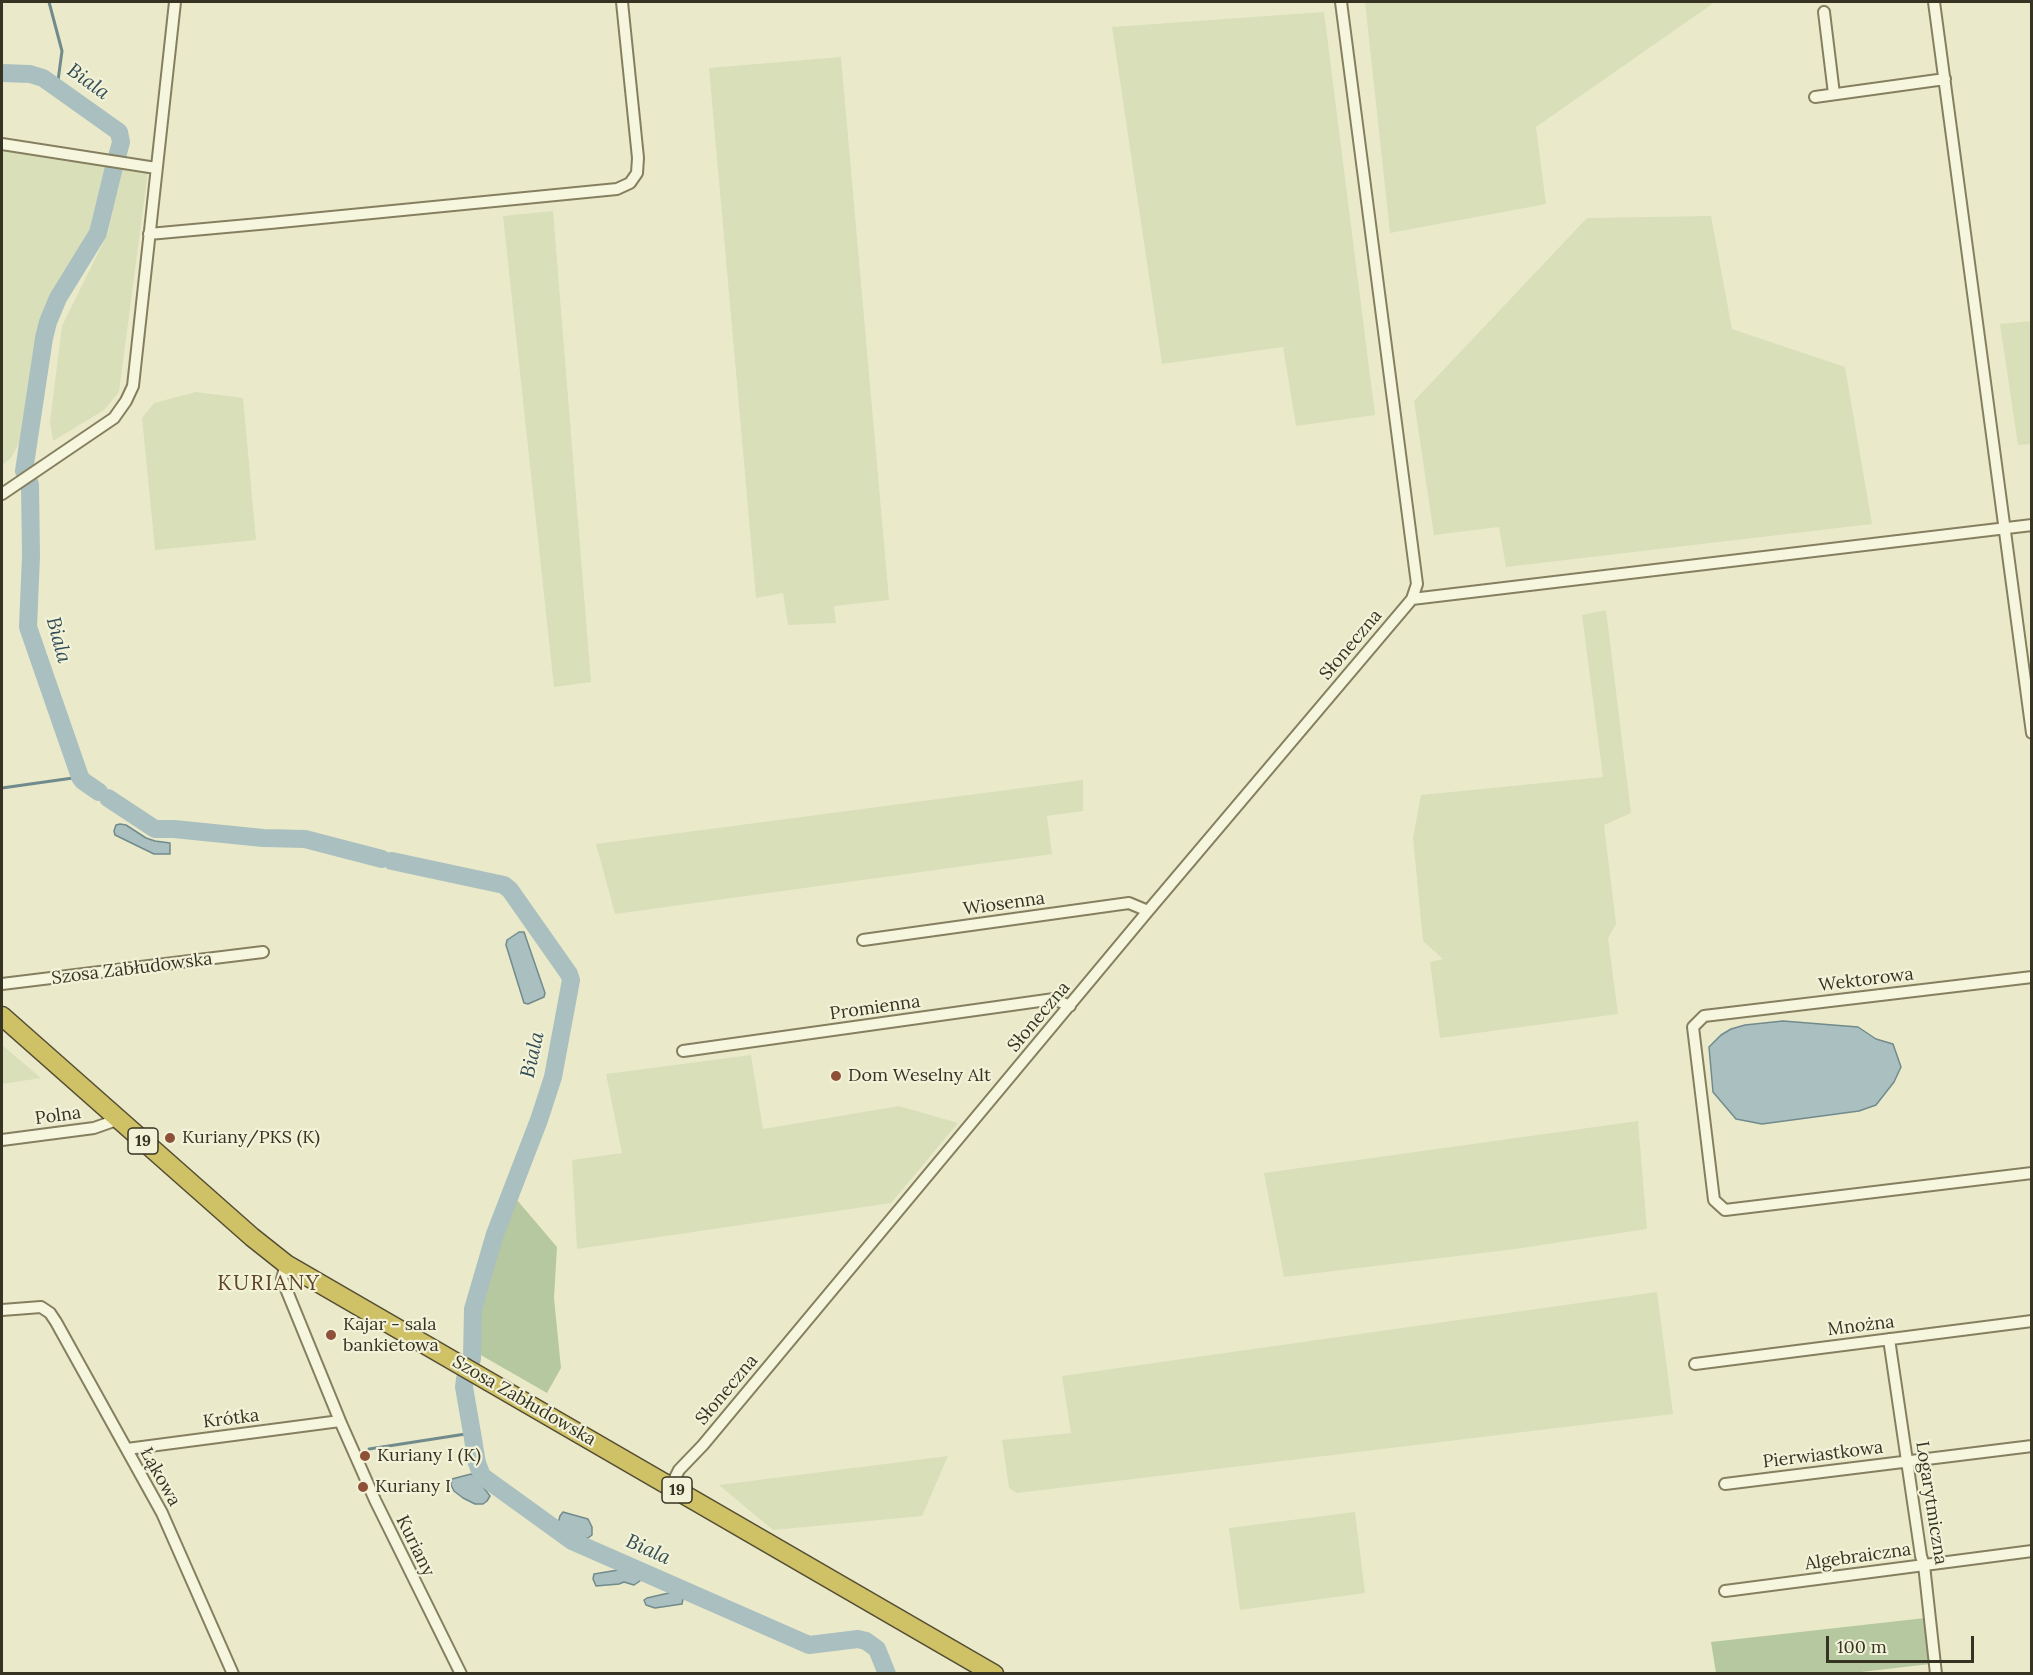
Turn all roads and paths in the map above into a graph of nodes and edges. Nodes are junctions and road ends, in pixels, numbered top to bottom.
1 (175, 2) edge
2 (622, 2) edge
3 (1341, 2) edge
4 (1934, 2) edge
5 (1824, 12) dead end
6 (1944, 79) junction
7 (1834, 94) junction
8 (1815, 97) dead end
9 (2, 144) edge
10 (156, 168) junction
11 (149, 234) junction
12 (2, 494) edge
13 (2031, 525) edge
14 (2004, 529) junction
15 (1412, 598) junction
16 (2031, 733) edge
17 (1148, 911) junction
18 (863, 940) dead end
19 (263, 952) dead end
20 (2031, 977) edge
21 (2, 984) edge
22 (1070, 1006) junction
23 (2, 1017) edge
24 (683, 1051) dead end
25 (115, 1116) junction
26 (2, 1140) edge
27 (2031, 1173) edge
28 (286, 1264) junction
29 (2, 1310) edge
30 (2031, 1321) edge
31 (1889, 1339) junction
32 (1695, 1364) dead end
33 (340, 1421) junction
34 (2031, 1446) edge
35 (127, 1449) junction
36 (1906, 1462) junction
37 (1725, 1484) dead end
38 (671, 1486) junction
39 (2031, 1551) edge
40 (1924, 1565) junction
41 (1725, 1592) dead end
42 (233, 1674) edge
43 (461, 1674) edge
44 (994, 1674) edge
45 (1936, 1674) edge

1 - 10 street
2 - 11 street
3 - 15 street
4 - 6 street
5 - 7 street
6 - 7 street
6 - 14 street
7 - 8 street
9 - 10 street
10 - 11 street
11 - 12 street
13 - 14 street
14 - 15 street
14 - 16 street
15 - 17 street, Słoneczna
17 - 18 street, Wiosenna
17 - 22 street, Słoneczna
19 - 21 street, Szosa Zabłudowska
20 - 27 street, Wektorowa
22 - 24 street, Promienna
22 - 38 street, Słoneczna
23 - 25 highway, Szosa Zabłudowska / 19
25 - 26 street, Polna
25 - 28 highway, Szosa Zabłudowska / 19
28 - 33 street, Kuriany
28 - 38 highway, Szosa Zabłudowska / 19
29 - 35 street, Łąkowa
30 - 31 street, Mnożna
31 - 32 street, Mnożna
31 - 36 street, Logarytmiczna
33 - 35 street, Krótka
33 - 43 street, Kuriany
34 - 36 street, Pierwiastkowa
35 - 42 street, Łąkowa
36 - 37 street, Pierwiastkowa
36 - 40 street, Logarytmiczna
38 - 44 highway, Szosa Zabłudowska / 19
39 - 40 street, Algebraiczna
40 - 41 street, Algebraiczna
40 - 45 street, Logarytmiczna

